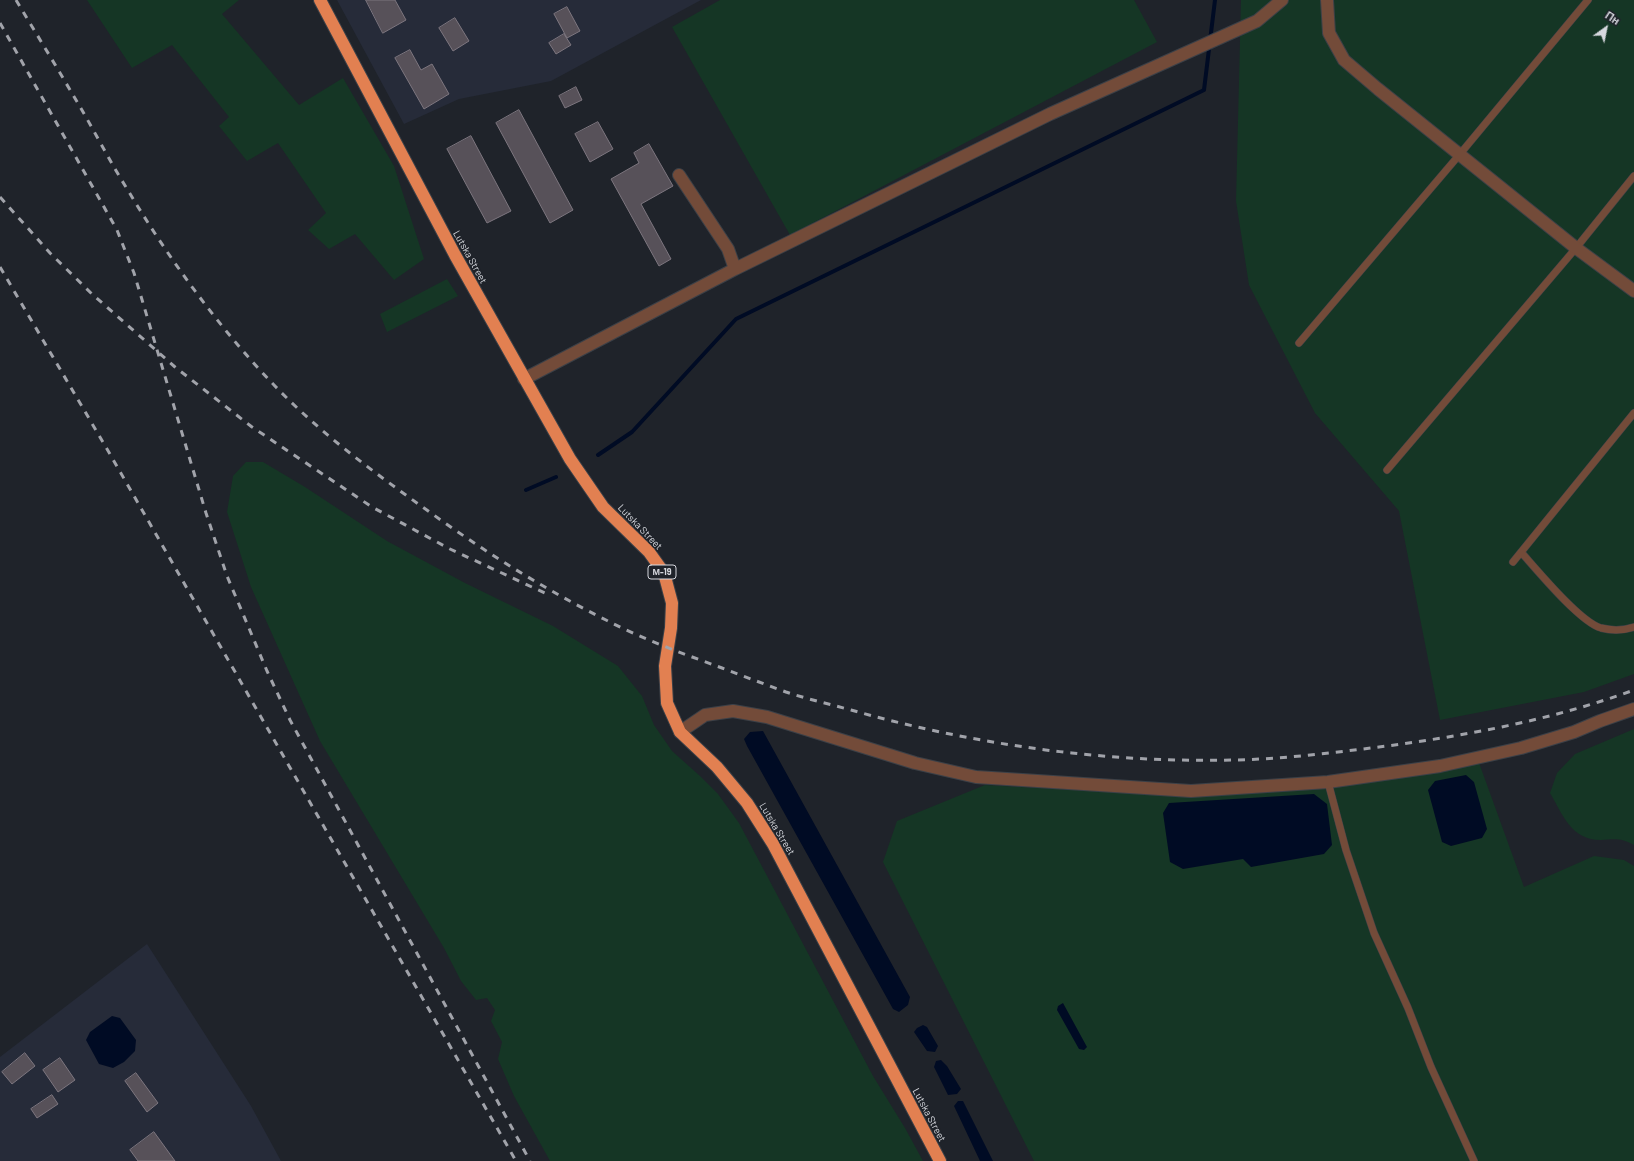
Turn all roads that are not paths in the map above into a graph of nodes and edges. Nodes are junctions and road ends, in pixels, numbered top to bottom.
1 (320, 0) edge
2 (1282, 0) edge
3 (1327, 0) edge
4 (1588, 0) edge
5 (1460, 154) junction
6 (679, 175) dead end
7 (1634, 176) edge
8 (1576, 248) junction
9 (735, 269) junction
10 (1634, 291) edge
11 (1299, 343) dead end
12 (524, 378) junction
13 (1634, 413) edge
14 (1387, 470) dead end
15 (1521, 552) junction
16 (1513, 562) dead end
17 (1634, 627) edge
18 (1634, 709) edge
19 (680, 732) junction
20 (1328, 782) junction
21 (940, 1161) edge
22 (1474, 1161) edge

1 - 12 highway, Lutska Street / М-19
2 - 9 street
3 - 5 street
4 - 5 lane
5 - 8 street
5 - 11 lane
6 - 9 street
7 - 8 lane
8 - 10 street
8 - 14 lane
9 - 12 street
12 - 19 highway, Lutska Street / М-19
13 - 15 lane
15 - 16 lane
15 - 17 lane
18 - 20 street
19 - 20 street
19 - 21 highway, Lutska Street / М-19
20 - 22 lane

